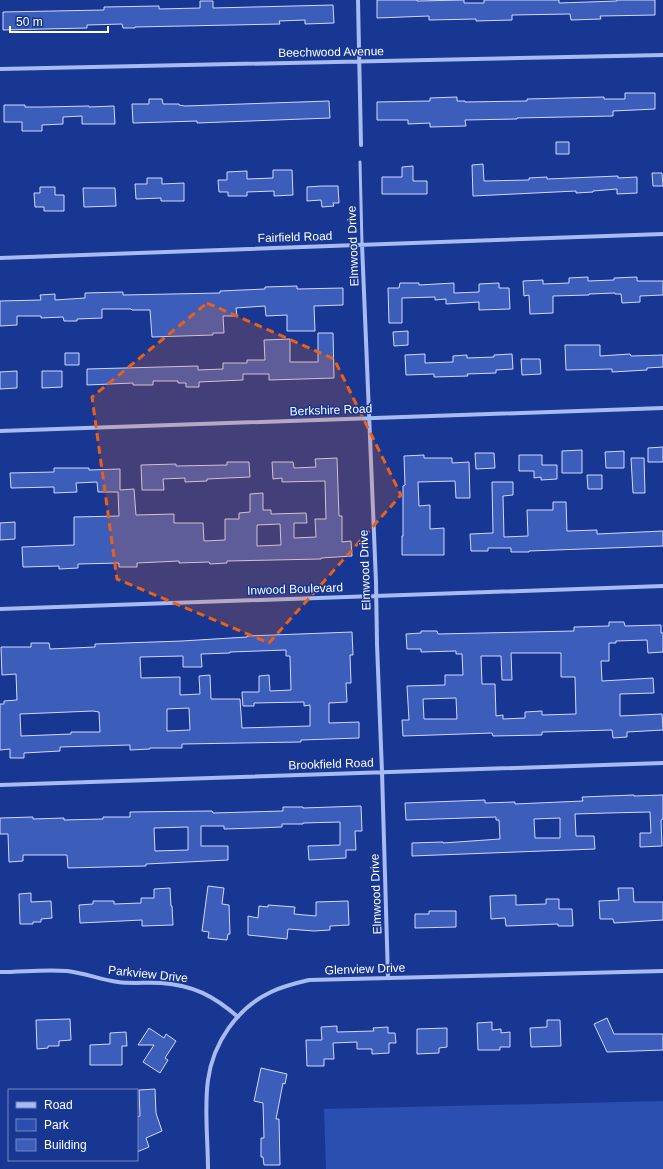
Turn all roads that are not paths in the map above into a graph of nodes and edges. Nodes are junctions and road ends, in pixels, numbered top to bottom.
1 (358, 0) edge
2 (663, 56) edge
3 (359, 62) junction
4 (0, 69) edge
5 (361, 145) dead end
6 (360, 162) dead end
7 (663, 234) edge
8 (362, 244) junction
9 (0, 258) edge
10 (663, 408) edge
11 (369, 418) junction
12 (0, 431) edge
13 (663, 586) edge
14 (376, 596) junction
15 (0, 609) edge
16 (663, 763) edge
17 (382, 772) junction
18 (0, 785) edge
19 (663, 971) edge
20 (0, 972) edge
21 (388, 978) junction
22 (238, 1016) junction
23 (208, 1169) edge

1 - 3 street
2 - 3 street, Beechwood Avenue
3 - 4 street, Beechwood Avenue
3 - 5 street
6 - 8 lane, Elmwood Drive
7 - 8 street, Fairfield Road
8 - 9 street, Fairfield Road
8 - 11 street, Elmwood Drive
10 - 11 street, Berkshire Road
11 - 12 street, Berkshire Road
11 - 14 street, Elmwood Drive
13 - 14 street, Inwood Boulevard
14 - 15 street, Inwood Boulevard
14 - 17 street, Elmwood Drive
16 - 17 street, Brookfield Road
17 - 18 street, Brookfield Road
17 - 21 street, Elmwood Drive
19 - 21 street, Glenview Drive
20 - 22 street, Parkview Drive
21 - 22 street, Glenview Drive
22 - 23 street, Glenview Drive

